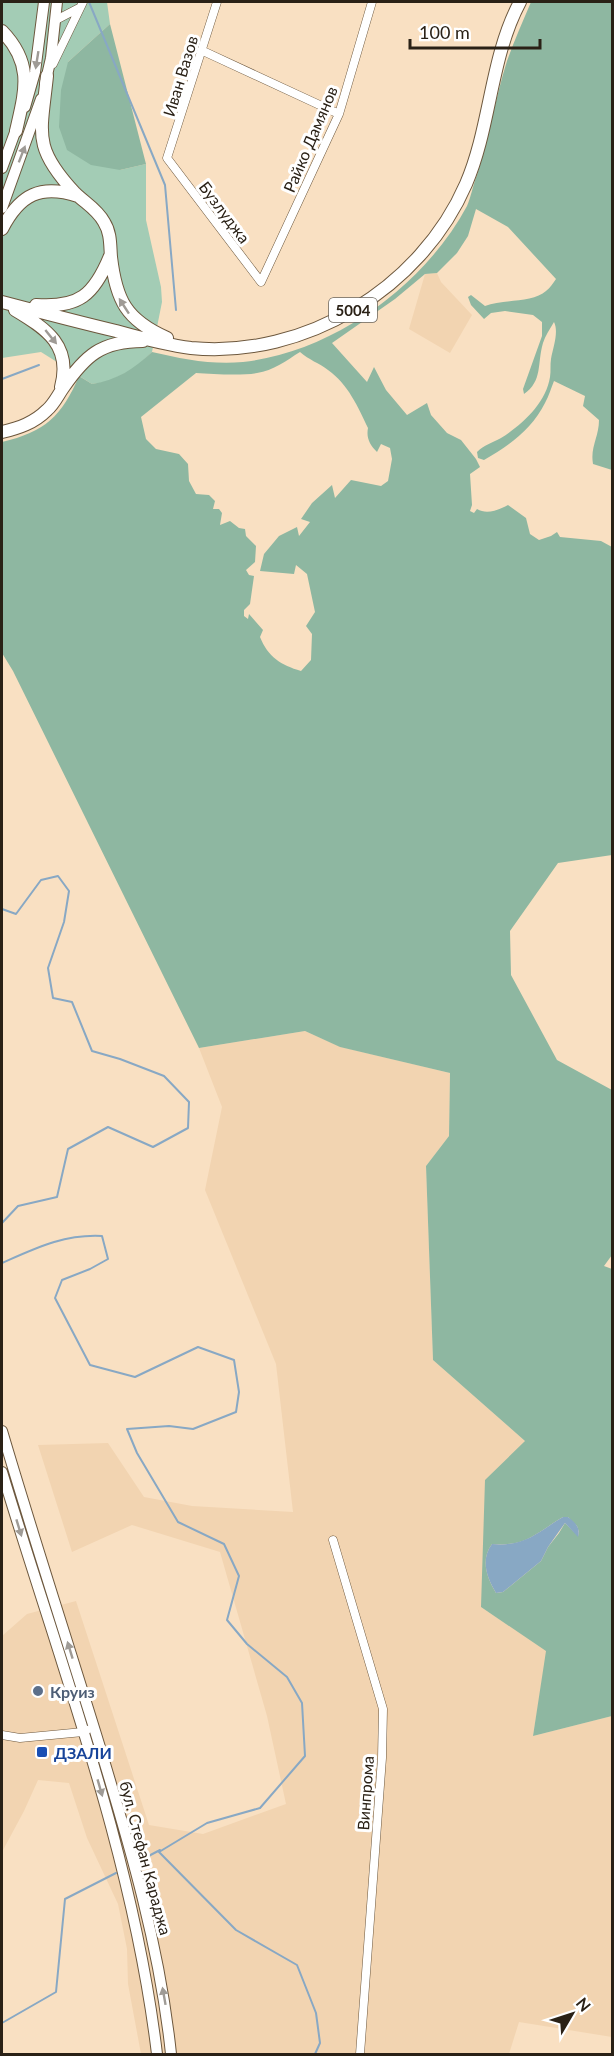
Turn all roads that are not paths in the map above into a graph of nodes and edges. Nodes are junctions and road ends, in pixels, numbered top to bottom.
1 (44, 2) edge
2 (57, 2) edge
3 (217, 2) edge
4 (372, 2) edge
5 (520, 2) edge
6 (81, 5) edge
7 (56, 20) junction
8 (2, 31) edge
9 (203, 51) junction
10 (47, 76) junction
11 (339, 114) junction
12 (16, 131) junction
13 (167, 158) joint
14 (2, 168) edge
15 (79, 197) junction
16 (2, 208) edge
17 (2, 229) edge
18 (111, 255) junction
19 (261, 282) joint
20 (3, 303) edge
21 (156, 341) junction
22 (190, 348) junction
23 (58, 396) junction
24 (6, 430) edge
25 (2, 1431) edge
26 (2, 1472) edge
27 (333, 1540) dead end
28 (93, 1726) junction
29 (82, 1732) junction
30 (2, 1735) edge
31 (158, 2055) edge
32 (171, 2055) edge
33 (360, 2055) edge

1 -> 12 main road
2 - 7 main road
3 - 9 street, Иван Вазов
4 - 11 street, Райко Дамянов
5 - 22 main road, 5004
6 - 7 street
6 - 10 street
7 - 10 main road
8 - 12 main road
9 - 11 street
9 - 13 street, Иван Вазов
10 - 15 main road
16 -> 10 main road
11 - 19 street, Райко Дамянов
12 - 14 main road
13 - 19 street, Бузлуджа
15 - 17 main road
15 - 18 main road
18 - 20 main road
22 -> 18 main road
20 - 21 main road, 5004
20 -> 23 main road
21 - 22 main road, 5004
21 - 23 main road
23 - 24 main road
28 -> 25 main road, бул. Стефан Караджа
26 -> 29 main road, бул. Стефан Караджа
27 - 33 street, Винпрома
28 - 29 street
32 -> 28 main road, бул. Стефан Караджа
29 - 30 street
29 -> 31 main road, бул. Стефан Караджа

